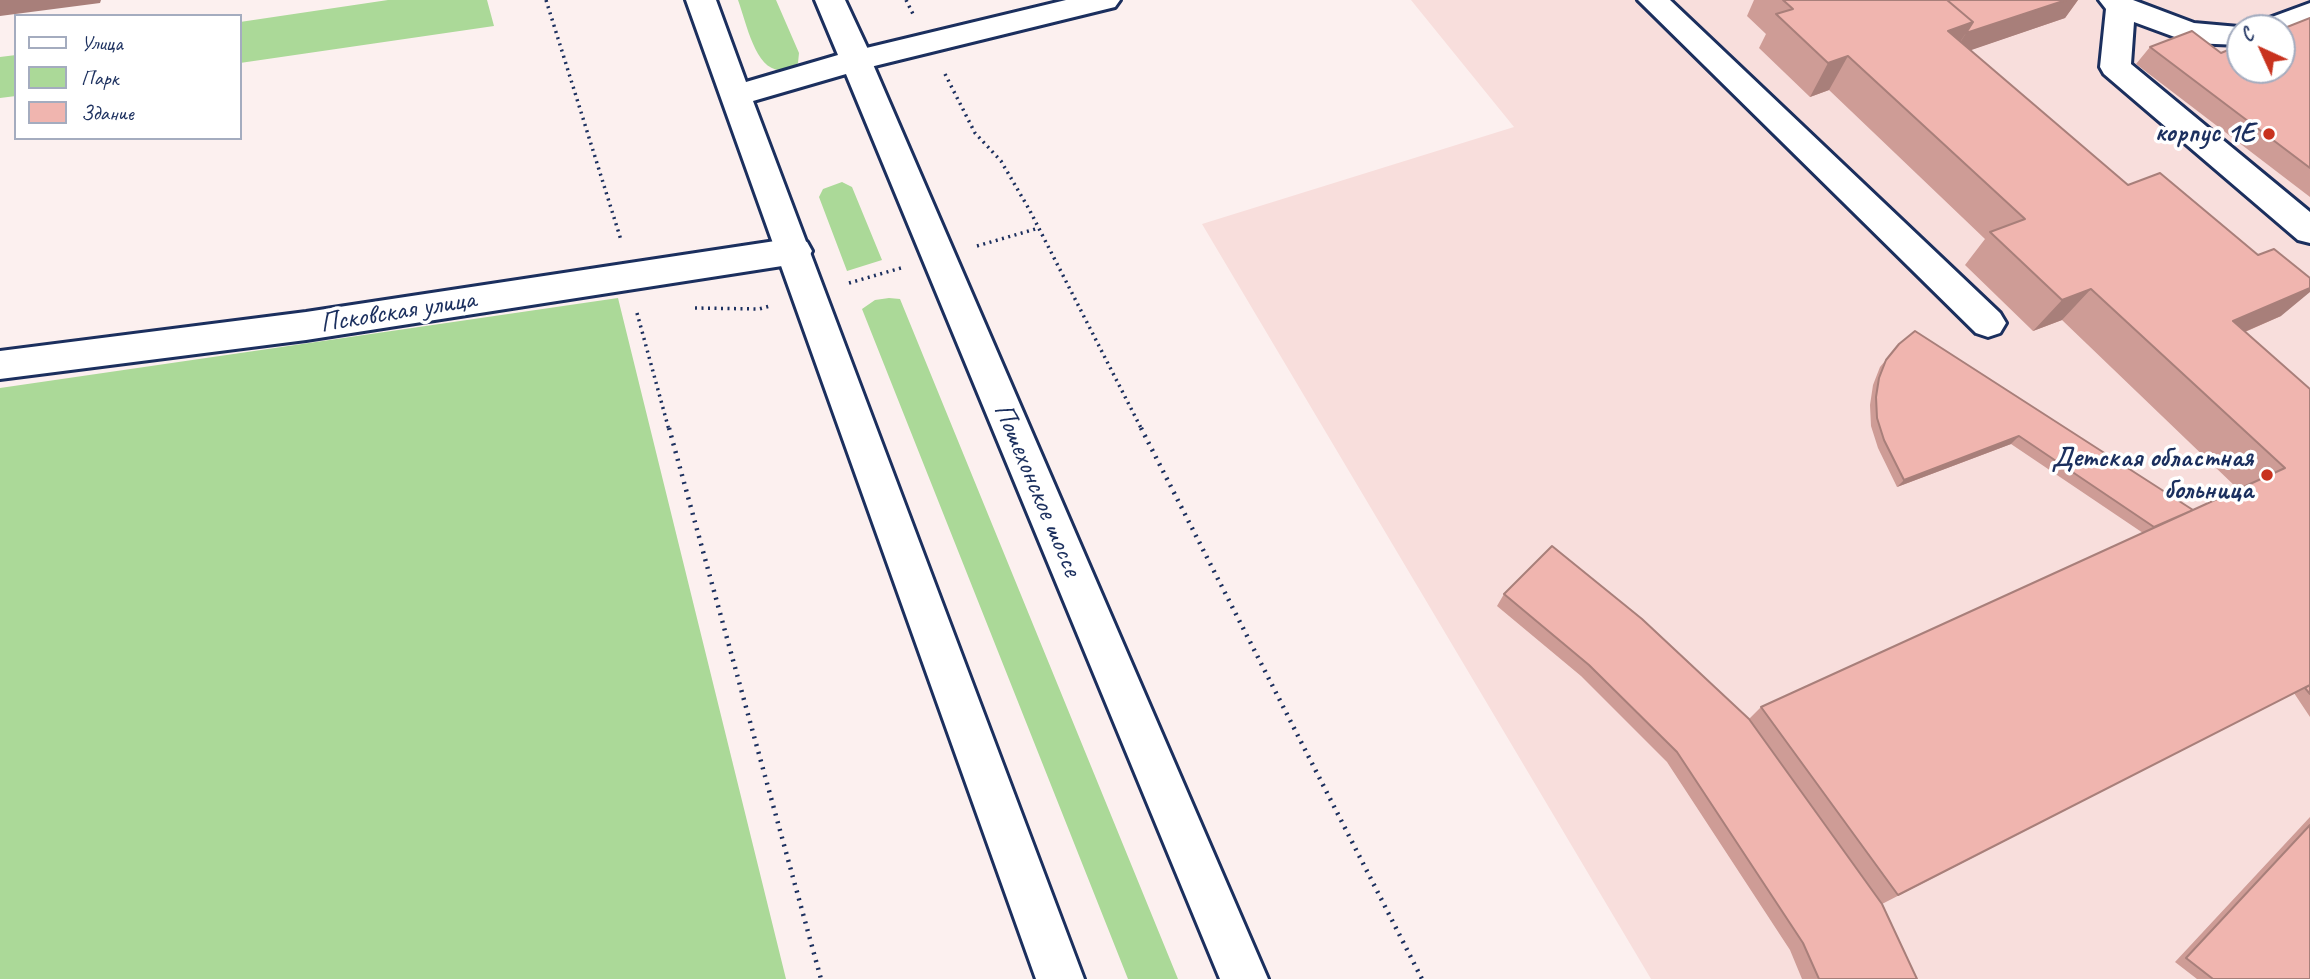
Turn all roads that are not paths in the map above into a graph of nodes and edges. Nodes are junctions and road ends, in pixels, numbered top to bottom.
1 (701, 0) edge
2 (830, 0) edge
3 (1105, 0) edge
4 (1653, 0) edge
5 (2118, 3) edge
6 (2226, 34) edge
7 (858, 60) junction
8 (736, 95) junction
9 (2310, 231) edge
10 (795, 251) junction
11 (1988, 323) dead end
12 (0, 365) edge
13 (1060, 979) edge
14 (1244, 979) edge

1 - 8 main road
2 - 7 main road, Пошехонское шоссе
3 - 7 main road
4 - 11 main road
5 - 6 main road
5 - 9 main road
7 - 8 main road
7 - 14 main road, Пошехонское шоссе
8 - 10 main road
10 - 12 main road, Псковская улица
10 - 13 main road

